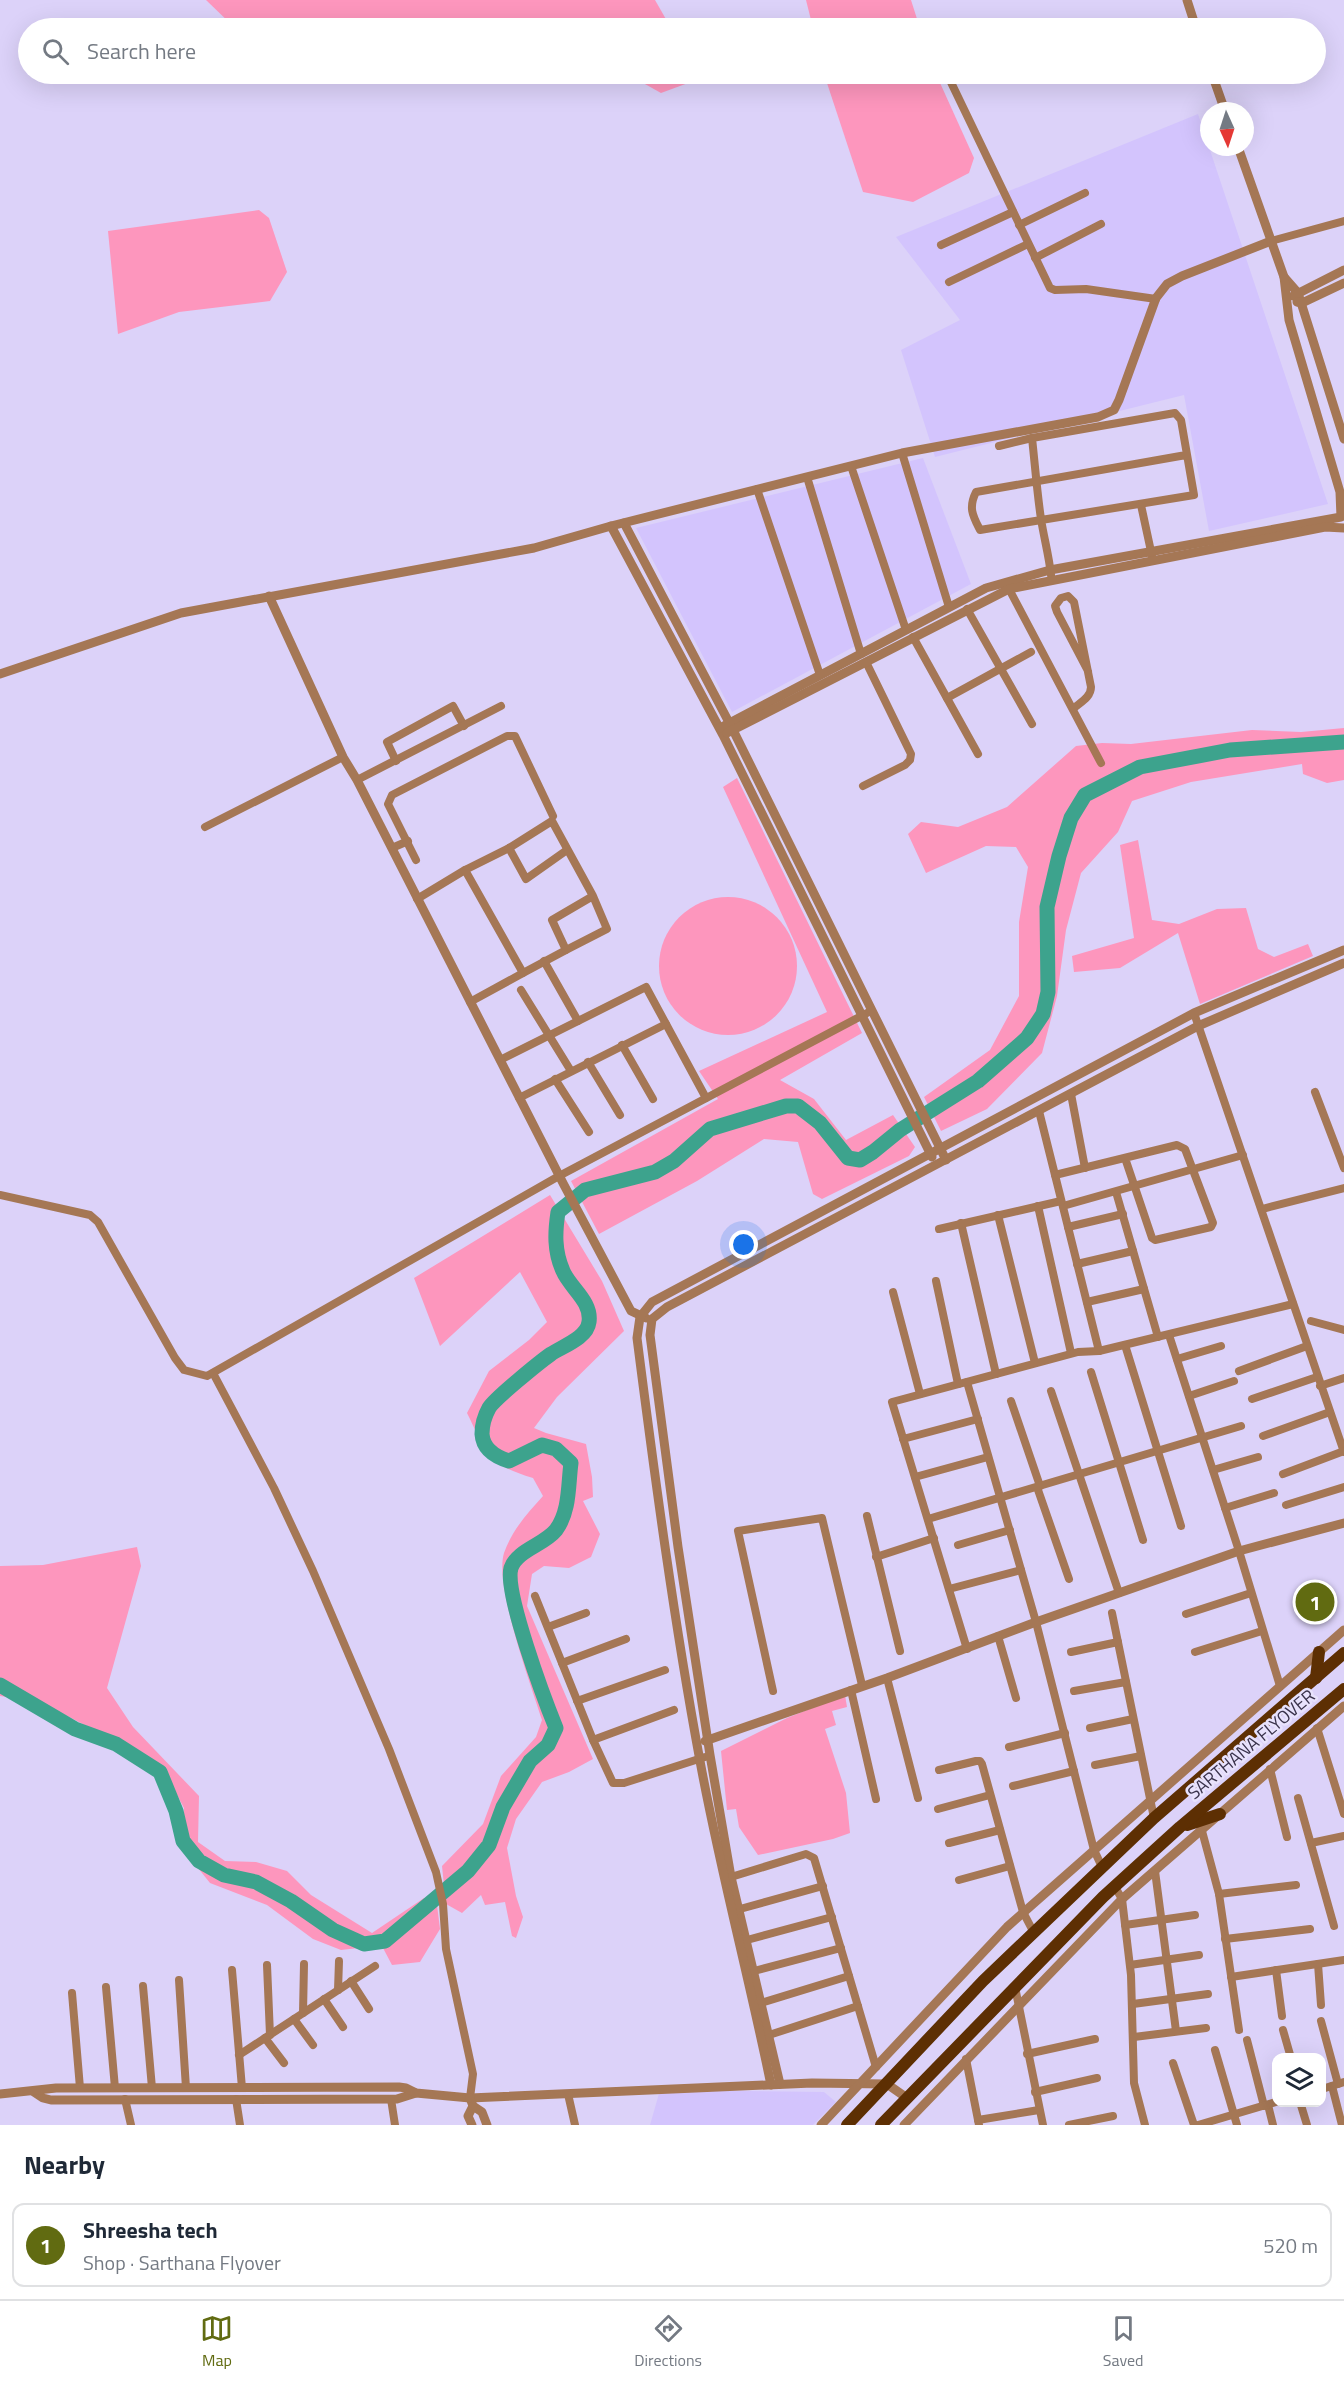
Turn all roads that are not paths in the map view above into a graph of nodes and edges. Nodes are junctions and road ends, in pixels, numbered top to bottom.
1 (1187, 0) edge
2 (1193, 18) edge
3 (952, 84) edge
4 (1216, 84) edge
5 (1222, 102) edge
6 (1241, 156) edge
7 (1085, 193) dead end
8 (1013, 212) junction
9 (1344, 221) edge
10 (1019, 225) junction
11 (1101, 225) dead end
12 (1271, 242) junction
13 (1028, 244) junction
14 (941, 245) dead end
15 (1035, 258) junction
16 (1344, 270) edge
17 (1284, 277) junction
18 (949, 282) dead end
19 (1344, 283) edge
20 (1298, 293) junction
21 (1156, 299) junction
22 (1286, 300) junction
23 (1302, 303) junction
24 (1032, 438) junction
25 (1344, 439) edge
26 (999, 446) dead end
27 (902, 453) junction
28 (1186, 455) junction
29 (850, 466) junction
30 (807, 477) junction
31 (1037, 483) junction
32 (757, 489) junction
33 (1141, 505) junction
34 (1041, 519) junction
35 (1343, 520) edge
36 (624, 523) junction
37 (611, 526) junction
38 (1152, 557) junction
39 (1051, 574) junction
40 (1002, 589) junction
41 (269, 596) junction
42 (949, 607) junction
43 (967, 609) junction
44 (910, 634) junction
45 (1031, 652) dead end
46 (864, 658) junction
47 (1000, 669) junction
48 (1088, 671) junction
49 (0, 674) edge
50 (820, 675) junction
51 (947, 698) junction
52 (501, 706) dead end
53 (1074, 708) junction
54 (1032, 724) dead end
55 (464, 726) junction
56 (726, 729) junction
57 (978, 754) dead end
58 (343, 757) junction
59 (396, 761) junction
60 (1101, 762) dead end
61 (357, 780) junction
62 (863, 786) dead end
63 (553, 816) dead end
64 (205, 827) dead end
65 (408, 841) junction
66 (392, 848) junction
67 (509, 848) junction
68 (567, 850) junction
69 (416, 860) dead end
70 (465, 870) junction
71 (593, 896) junction
72 (417, 899) junction
73 (566, 950) junction
74 (1344, 950) edge
75 (544, 961) junction
76 (1344, 963) edge
77 (523, 973) junction
78 (521, 990) dead end
79 (470, 1002) junction
80 (1194, 1013) junction
81 (867, 1014) junction
82 (578, 1022) junction
83 (666, 1024) junction
84 (1198, 1026) junction
85 (548, 1036) junction
86 (622, 1045) junction
87 (500, 1060) junction
88 (588, 1062) junction
89 (571, 1071) junction
90 (555, 1079) junction
91 (1315, 1092) dead end
92 (1071, 1094) junction
93 (907, 1095) junction
94 (519, 1098) junction
95 (706, 1098) junction
96 (653, 1100) dead end
97 (1039, 1111) junction
98 (620, 1115) dead end
99 (589, 1132) dead end
100 (940, 1149) junction
101 (930, 1154) junction
102 (1243, 1155) junction
103 (1125, 1158) junction
104 (946, 1160) junction
105 (936, 1165) junction
106 (1085, 1168) junction
107 (1344, 1168) edge
108 (1193, 1171) junction
109 (1055, 1175) junction
110 (561, 1181) junction
111 (1134, 1187) junction
112 (1344, 1188) edge
113 (1116, 1191) junction
114 (0, 1195) edge
115 (1062, 1203) junction
116 (1038, 1206) junction
117 (1262, 1209) junction
118 (1123, 1214) junction
119 (999, 1215) junction
120 (961, 1223) junction
121 (1068, 1227) junction
122 (939, 1229) dead end
123 (1133, 1251) junction
124 (1077, 1264) junction
125 (936, 1281) dead end
126 (1144, 1289) junction
127 (893, 1292) dead end
128 (1087, 1302) junction
129 (1293, 1304) junction
130 (640, 1317) junction
131 (652, 1319) junction
132 (1311, 1321) dead end
133 (1344, 1330) edge
134 (1169, 1335) junction
135 (1158, 1337) junction
136 (1125, 1345) junction
137 (1221, 1346) dead end
138 (1307, 1346) junction
139 (1099, 1351) junction
140 (1071, 1353) junction
141 (1177, 1359) junction
142 (1035, 1363) junction
143 (1239, 1371) dead end
144 (213, 1372) junction
145 (1091, 1372) dead end
146 (996, 1374) junction
147 (1317, 1377) junction
148 (1344, 1378) edge
149 (1234, 1381) dead end
150 (967, 1382) junction
151 (958, 1384) junction
152 (1320, 1386) junction
153 (1051, 1390) dead end
154 (920, 1394) junction
155 (1189, 1396) junction
156 (1252, 1400) dead end
157 (1011, 1401) dead end
158 (1330, 1412) junction
159 (978, 1419) junction
160 (1344, 1419) edge
161 (1334, 1423) junction
162 (1241, 1426) dead end
163 (1263, 1436) dead end
164 (1202, 1437) junction
165 (903, 1439) junction
166 (1157, 1451) junction
167 (1344, 1452) edge
168 (988, 1456) junction
169 (1258, 1457) dead end
170 (1119, 1462) junction
171 (1213, 1470) junction
172 (1282, 1474) dead end
173 (1078, 1475) junction
174 (915, 1478) junction
175 (1038, 1486) junction
176 (1344, 1487) edge
177 (1274, 1493) dead end
178 (1000, 1498) junction
179 (1286, 1505) dead end
180 (1225, 1508) junction
181 (867, 1516) dead end
182 (928, 1519) junction
183 (1344, 1523) edge
184 (1181, 1526) dead end
185 (1010, 1530) junction
186 (934, 1538) junction
187 (1143, 1540) dead end
188 (958, 1545) dead end
189 (1239, 1551) junction
190 (876, 1557) junction
191 (1021, 1570) junction
192 (1070, 1579) dead end
193 (949, 1589) junction
194 (1119, 1593) junction
195 (1251, 1593) junction
196 (535, 1596) dead end
197 (586, 1613) dead end
198 (1112, 1613) dead end
199 (1186, 1614) dead end
200 (1036, 1622) junction
201 (548, 1627) junction
202 (1344, 1630) edge
203 (1262, 1631) junction
204 (998, 1636) junction
205 (627, 1639) dead end
206 (1118, 1642) junction
207 (967, 1648) junction
208 (900, 1651) dead end
209 (1071, 1652) dead end
210 (1195, 1652) dead end
211 (1319, 1652) junction
212 (1344, 1653) edge
213 (562, 1663) junction
214 (665, 1671) dead end
215 (887, 1678) junction
216 (1316, 1678) junction
217 (1126, 1682) junction
218 (861, 1685) junction
219 (1280, 1686) junction
220 (1344, 1689) edge
221 (773, 1690) dead end
222 (850, 1690) junction
223 (1074, 1691) dead end
224 (1016, 1698) dead end
225 (578, 1701) junction
226 (1344, 1706) edge
227 (674, 1710) dead end
228 (1133, 1719) junction
229 (1090, 1728) dead end
230 (1317, 1728) junction
231 (1065, 1733) junction
232 (708, 1739) junction
233 (593, 1740) junction
234 (698, 1743) junction
235 (1009, 1747) dead end
236 (710, 1755) junction
237 (1141, 1756) junction
238 (700, 1758) junction
239 (1095, 1765) dead end
240 (1270, 1769) junction
241 (939, 1770) dead end
242 (1074, 1771) junction
243 (1014, 1786) dead end
244 (990, 1795) junction
245 (918, 1798) dead end
246 (1298, 1798) dead end
247 (876, 1799) dead end
248 (1150, 1801) junction
249 (938, 1809) dead end
250 (1220, 1814) junction
251 (1344, 1814) edge
252 (1154, 1818) junction
253 (1180, 1827) junction
254 (999, 1830) junction
255 (1202, 1831) junction
256 (1344, 1836) edge
257 (1287, 1837) dead end
258 (1311, 1843) junction
259 (949, 1844) dead end
260 (1094, 1850) junction
261 (1010, 1866) junction
262 (1102, 1868) junction
263 (1155, 1871) junction
264 (731, 1877) junction
265 (959, 1880) dead end
266 (1296, 1885) dead end
267 (823, 1886) junction
268 (1114, 1887) junction
269 (1219, 1894) junction
270 (1122, 1899) junction
271 (740, 1910) junction
272 (1023, 1912) junction
273 (1195, 1916) dead end
274 (832, 1917) junction
275 (1161, 1920) junction
276 (1125, 1925) junction
277 (1334, 1926) dead end
278 (1310, 1929) dead end
279 (1034, 1933) junction
280 (1225, 1939) junction
281 (747, 1940) junction
282 (841, 1948) junction
283 (1199, 1955) dead end
284 (1167, 1959) junction
285 (1344, 1960) edge
286 (339, 1961) dead end
287 (304, 1964) dead end
288 (1318, 1964) junction
289 (267, 1965) dead end
290 (1130, 1965) junction
291 (375, 1966) dead end
292 (232, 1970) dead end
293 (1276, 1970) junction
294 (754, 1971) junction
295 (849, 1976) junction
296 (1231, 1977) junction
297 (179, 1980) dead end
298 (351, 1981) junction
299 (143, 1986) dead end
300 (106, 1987) dead end
301 (1015, 1987) junction
302 (338, 1990) junction
303 (72, 1993) dead end
304 (1208, 1994) dead end
305 (324, 1999) junction
306 (1172, 1999) junction
307 (761, 2003) junction
308 (1132, 2004) junction
309 (1018, 2005) junction
310 (858, 2006) junction
311 (1321, 2006) dead end
312 (369, 2009) dead end
313 (303, 2013) junction
314 (1282, 2016) dead end
315 (294, 2019) junction
316 (1321, 2021) dead end
317 (343, 2027) dead end
318 (1206, 2028) dead end
319 (1239, 2030) dead end
320 (1283, 2030) dead end
321 (1176, 2031) junction
322 (769, 2035) junction
323 (268, 2037) junction
324 (1134, 2037) junction
325 (1095, 2039) dead end
326 (1247, 2040) dead end
327 (313, 2045) dead end
328 (1215, 2050) dead end
329 (1290, 2053) edge
330 (1027, 2054) junction
331 (239, 2055) junction
332 (966, 2059) junction
333 (284, 2063) dead end
334 (1173, 2063) dead end
335 (876, 2067) junction
336 (1097, 2078) dead end
337 (861, 2083) junction
338 (887, 2084) junction
339 (1338, 2084) edge
340 (775, 2085) junction
341 (80, 2088) junction
342 (115, 2088) junction
343 (152, 2088) junction
344 (186, 2088) junction
345 (242, 2088) junction
346 (34, 2092) junction
347 (1035, 2092) junction
348 (416, 2093) junction
349 (0, 2094) edge
350 (568, 2094) junction
351 (907, 2098) junction
352 (126, 2099) junction
353 (236, 2099) junction
354 (391, 2099) junction
355 (471, 2102) junction
356 (1272, 2103) edge
357 (1266, 2105) junction
358 (1301, 2107) edge
359 (1039, 2110) junction
360 (1234, 2114) junction
361 (1113, 2116) dead end
362 (979, 2122) edge
363 (131, 2125) edge
364 (240, 2125) edge
365 (395, 2125) edge
366 (472, 2125) edge
367 (487, 2125) edge
368 (575, 2125) edge
369 (821, 2125) edge
370 (847, 2125) edge
371 (881, 2125) edge
372 (904, 2125) edge
373 (1043, 2125) edge
374 (1069, 2125) edge
375 (1145, 2125) edge
376 (1196, 2125) edge
377 (1237, 2125) edge
378 (1273, 2125) edge
379 (1307, 2125) edge
380 (1342, 2125) edge

1 - 2 street
3 - 8 street
4 - 5 street
6 - 12 street
7 - 10 street
8 - 10 street
8 - 14 street
9 - 12 street
10 - 13 street
11 - 15 street
12 - 17 street
12 - 21 street
13 - 15 street
13 - 18 street
15 - 21 street
16 - 20 street
17 - 20 street
17 - 22 street
19 - 23 street
20 - 22 street
20 - 23 street
21 - 27 street
22 - 23 street
22 - 35 street
23 - 25 street
24 - 26 street
24 - 28 street
24 - 31 street
27 - 29 street
27 - 42 street
28 - 31 street
28 - 33 street
29 - 30 street
29 - 44 street
30 - 32 street
30 - 46 street
31 - 34 street
31 - 34 street
32 - 36 street
32 - 50 street
33 - 34 street
33 - 38 street
34 - 39 street
35 - 38 street
36 - 37 street
36 - 56 street
37 - 41 street
37 - 56 street
38 - 39 street
39 - 40 street
40 - 42 street
40 - 43 street
40 - 53 street
41 - 49 street
41 - 58 street
42 - 44 street
43 - 44 street
43 - 47 street
44 - 46 street
44 - 51 street
45 - 47 street
46 - 50 street
46 - 56 street
46 - 62 street
47 - 51 street
47 - 54 street
48 - 48 street
48 - 53 street
50 - 56 street
51 - 57 street
52 - 55 street
53 - 60 street
55 - 59 street
55 - 59 street
56 - 81 street
58 - 61 street
58 - 64 street
59 - 61 street
61 - 66 street
63 - 65 street
65 - 66 street
65 - 69 street
66 - 72 street
67 - 68 street
67 - 68 street
67 - 70 street
68 - 71 street
70 - 72 street
70 - 77 street
71 - 73 street
71 - 73 street
72 - 79 street
73 - 75 street
74 - 80 street
75 - 77 street
75 - 82 street
76 - 84 street
77 - 79 street
78 - 85 street
79 - 87 street
80 - 84 street
80 - 100 street
81 - 93 street
81 - 95 street
82 - 83 street
82 - 85 street
83 - 86 street
83 - 95 street
84 - 92 street
84 - 102 street
85 - 87 street
85 - 89 street
86 - 88 street
86 - 96 street
87 - 94 street
88 - 89 street
88 - 98 street
89 - 90 street
90 - 94 street
90 - 99 street
91 - 107 street
92 - 97 street
92 - 106 street
93 - 100 street
93 - 101 street
94 - 110 street
95 - 110 street
97 - 104 street
97 - 109 street
100 - 101 street
100 - 104 street
101 - 105 street
101 - 130 street
102 - 108 street
102 - 117 street
103 - 106 street
103 - 108 street
103 - 111 street
104 - 105 street
105 - 131 street
106 - 109 street
108 - 111 street
108 - 111 street
109 - 115 street
110 - 130 street
110 - 144 street
111 - 113 street
112 - 117 street
113 - 115 street
113 - 118 street
114 - 144 street
115 - 116 street
115 - 121 street
116 - 119 street
116 - 140 street
117 - 129 street
118 - 121 street
118 - 123 street
119 - 120 street
119 - 142 street
120 - 122 street
120 - 146 street
121 - 124 street
123 - 124 street
123 - 126 street
124 - 128 street
125 - 151 street
126 - 128 street
126 - 135 street
127 - 154 street
128 - 139 street
129 - 134 street
129 - 138 street
130 - 131 street
130 - 234 street
131 - 232 street
132 - 133 street
134 - 135 street
134 - 141 street
135 - 136 street
136 - 139 street
136 - 166 street
137 - 141 street
138 - 143 street
138 - 147 street
139 - 140 street
140 - 142 street
141 - 155 street
142 - 146 street
144 - 355 street
145 - 170 street
146 - 150 street
147 - 152 street
147 - 156 street
148 - 152 street
149 - 155 street
150 - 151 street
150 - 159 street
151 - 154 street
152 - 158 street
153 - 173 street
154 - 165 street
155 - 164 street
157 - 175 street
158 - 161 street
158 - 163 street
159 - 165 street
159 - 168 street
160 - 161 street
161 - 167 street
162 - 164 street
164 - 166 street
164 - 171 street
165 - 174 street
166 - 170 street
166 - 184 street
167 - 172 street
168 - 174 street
168 - 178 street
169 - 171 street
170 - 173 street
170 - 187 street
171 - 180 street
173 - 175 street
173 - 194 street
174 - 182 street
175 - 178 street
175 - 192 street
176 - 179 street
177 - 180 street
178 - 182 street
178 - 185 street
180 - 189 street
181 - 190 street
182 - 186 street
183 - 189 street
185 - 188 street
185 - 191 street
186 - 190 street
186 - 193 street
189 - 194 street
189 - 195 street
190 - 208 street
191 - 193 street
191 - 200 street
193 - 207 street
194 - 200 street
195 - 199 street
195 - 203 street
196 - 201 street
197 - 201 street
198 - 206 street
200 - 204 street
200 - 231 street
201 - 213 street
202 - 211 street
203 - 210 street
203 - 219 street
204 - 207 street
204 - 224 street
205 - 213 street
206 - 209 street
206 - 217 street
207 - 215 street
211 - 216 main road
211 - 219 street
212 - 216 main road, SARTHANA FLYOVER
213 - 225 street
214 - 225 street
215 - 218 street
215 - 245 street
216 - 252 main road, SARTHANA FLYOVER
217 - 223 street
217 - 228 street
218 - 221 street
218 - 222 street
219 - 248 street
220 - 253 main road, SARTHANA FLYOVER
222 - 232 street
222 - 247 street
225 - 233 street
226 - 230 street
227 - 233 street
228 - 229 street
228 - 237 street
230 - 240 street
230 - 251 street
231 - 235 street
231 - 242 street
232 - 234 street
232 - 236 street
233 - 238 street
234 - 238 street
236 - 238 street
236 - 264 street
237 - 239 street
237 - 248 street
238 - 340 street
240 - 250 street
240 - 257 street
241 - 244 street
242 - 243 street
242 - 260 street
244 - 249 street
244 - 254 street
246 - 258 street
248 - 252 street
248 - 260 street
250 - 253 main road
250 - 255 street
252 - 262 main road, SARTHANA FLYOVER
253 - 268 main road, SARTHANA FLYOVER
254 - 259 street
254 - 261 street
255 - 263 street
255 - 269 street
256 - 258 street
258 - 277 street
260 - 262 street
260 - 272 street
261 - 265 street
261 - 272 street
262 - 279 main road, SARTHANA FLYOVER
263 - 270 street
263 - 275 street
264 - 267 street
264 - 271 street
266 - 269 street
267 - 271 street
267 - 274 street
268 - 270 street
268 - 301 main road, SARTHANA FLYOVER
269 - 280 street
270 - 276 street
270 - 309 street
271 - 281 street
272 - 279 street
272 - 335 street
273 - 275 street
274 - 281 street
274 - 282 street
275 - 276 street
275 - 284 street
276 - 290 street
278 - 280 street
279 - 338 main road, SARTHANA FLYOVER
280 - 296 street
281 - 294 street
282 - 294 street
282 - 295 street
283 - 284 street
284 - 290 street
284 - 306 street
285 - 288 street
286 - 302 street
287 - 313 street
288 - 293 street
288 - 311 street
289 - 323 street
290 - 308 street
291 - 298 street
292 - 331 street
293 - 296 street
293 - 314 street
294 - 307 street
295 - 307 street
295 - 310 street
296 - 319 street
297 - 344 street
298 - 302 street
298 - 312 street
299 - 343 street
300 - 342 street
301 - 309 street
301 - 351 main road, SARTHANA FLYOVER
302 - 305 street
303 - 341 street
304 - 306 street
305 - 313 street
305 - 317 street
306 - 308 street
306 - 321 street
307 - 322 street
308 - 324 street
309 - 330 street
309 - 332 street
310 - 322 street
310 - 335 street
313 - 315 street
315 - 323 street
315 - 327 street
316 - 339 street
318 - 321 street
320 - 329 street
321 - 324 street
322 - 340 street
323 - 331 street
323 - 333 street
324 - 375 street
325 - 330 street
326 - 357 street
328 - 360 street
330 - 347 street
331 - 345 street
332 - 362 street
332 - 372 street
334 - 376 street
335 - 337 street
336 - 347 street
337 - 338 street
337 - 340 street
337 - 369 street
338 - 351 street
338 - 370 main road, SARTHANA FLYOVER
339 - 380 street
340 - 350 street
341 - 342 street
341 - 346 street
342 - 343 street
343 - 344 street
344 - 345 street
345 - 348 street
346 - 349 street
346 - 352 street
347 - 359 street
348 - 354 street
348 - 355 street
350 - 355 street
350 - 368 street
351 - 371 main road, SARTHANA FLYOVER
352 - 353 street
352 - 363 street
353 - 354 street
353 - 364 street
354 - 365 street
355 - 366 street
355 - 367 street
356 - 357 street
357 - 360 street
357 - 378 street
358 - 379 street
359 - 362 street
359 - 373 street
360 - 376 street
360 - 377 street
361 - 374 street

